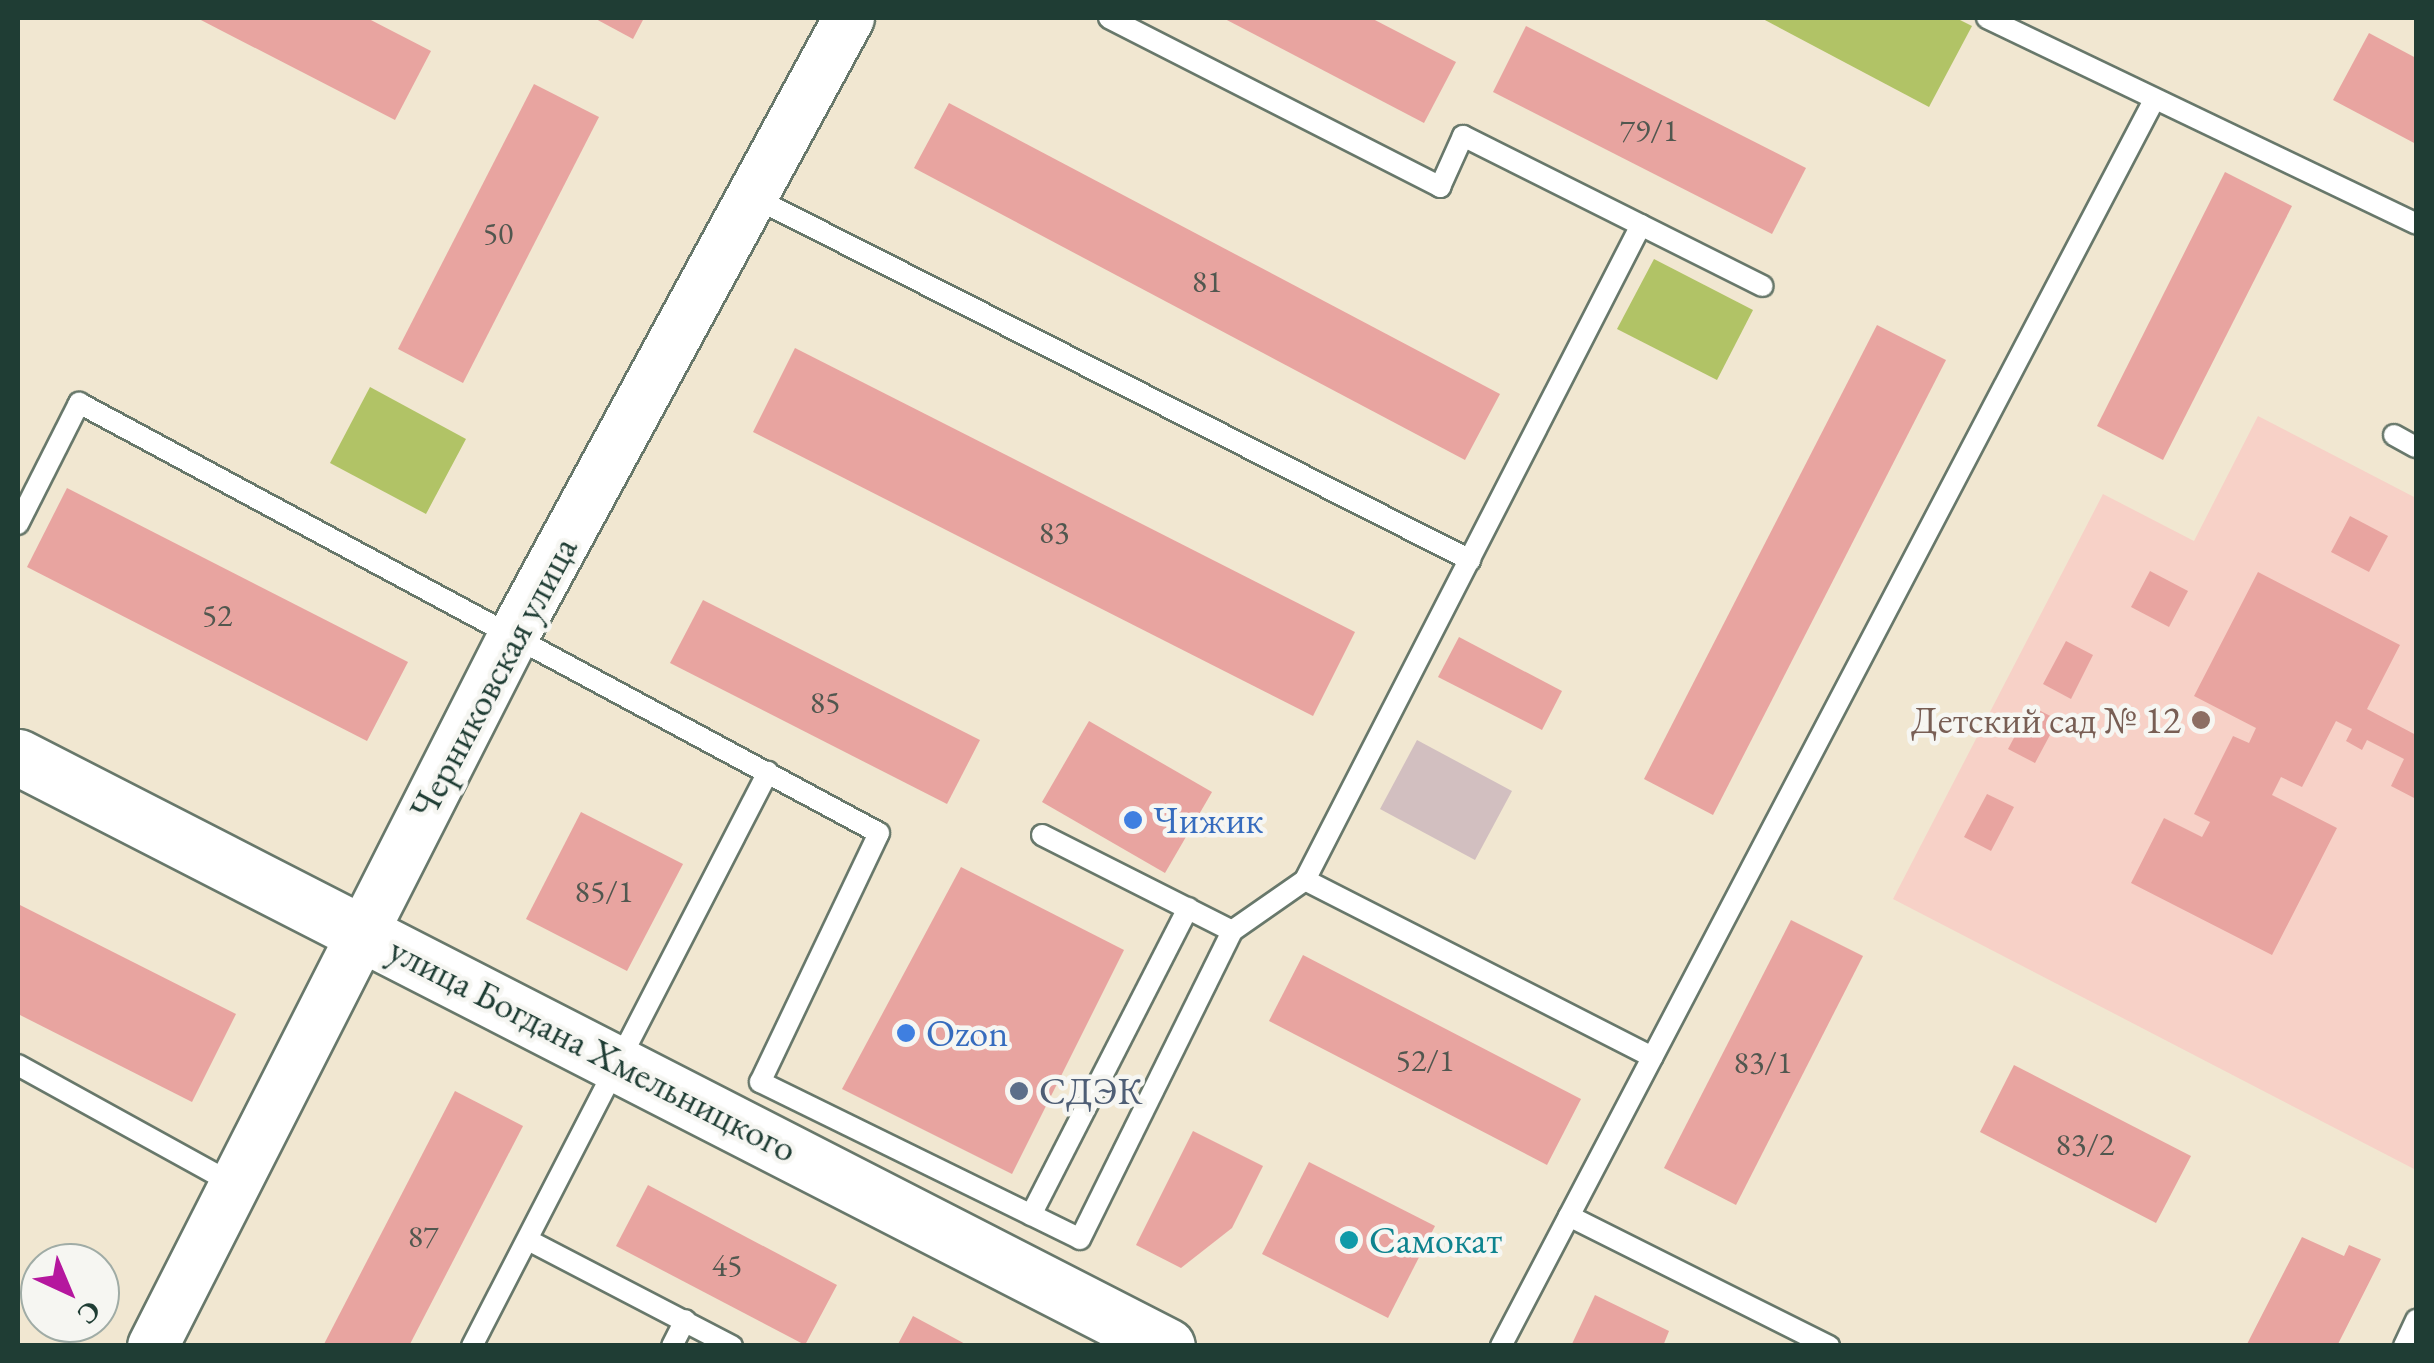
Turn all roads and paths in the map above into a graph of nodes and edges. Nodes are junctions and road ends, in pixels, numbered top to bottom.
1 (849, 18) edge
2 (1109, 18) edge
3 (1987, 18) edge
4 (2153, 102) junction
5 (752, 196) junction
6 (2416, 224) edge
7 (1640, 225) junction
8 (1762, 286) dead end
9 (2394, 435) dead end
10 (2416, 447) edge
11 (18, 524) edge
12 (1470, 560) junction
13 (515, 633) junction
14 (18, 757) edge
15 (768, 772) junction
16 (1042, 835) dead end
17 (1305, 880) junction
18 (1188, 908) junction
19 (361, 930) junction
20 (1232, 931) junction
21 (1652, 1057) junction
22 (620, 1064) junction
23 (18, 1065) edge
24 (750, 1103) junction
25 (234, 1184) junction
26 (1031, 1215) junction
27 (1569, 1216) junction
28 (528, 1240) junction
29 (685, 1320) junction
30 (2416, 1320) edge
31 (153, 1346) edge
32 (472, 1346) edge
33 (672, 1346) edge
34 (732, 1346) edge
35 (1167, 1346) edge
36 (1501, 1346) edge
37 (1829, 1346) edge
38 (2404, 1346) edge

1 - 5 street, Черниковская улица
2 - 7 lane
3 - 4 lane
4 - 6 lane
4 - 21 lane
5 - 12 lane
5 - 13 street, Черниковская улица
7 - 8 lane
7 - 12 lane
9 - 10 lane
11 - 13 lane
12 - 17 lane
13 - 15 lane
13 - 19 street, Черниковская улица
14 - 19 main road, улица Богдана Хмельницкого
15 - 22 lane
15 - 24 lane
16 - 18 lane
17 - 20 lane
17 - 21 lane
18 - 20 lane
18 - 26 lane
19 - 22 main road, улица Богдана Хмельницкого
19 - 25 street, Черниковская улица
20 - 26 lane
21 - 27 lane
22 - 24 main road, улица Богдана Хмельницкого
22 - 28 lane
23 - 25 lane
24 - 26 lane
24 - 35 main road, улица Богдана Хмельницкого
25 - 31 street, Черниковская улица
27 - 36 lane
27 - 37 lane
28 - 29 lane
28 - 32 lane
29 - 33 lane
29 - 34 lane
30 - 38 lane

